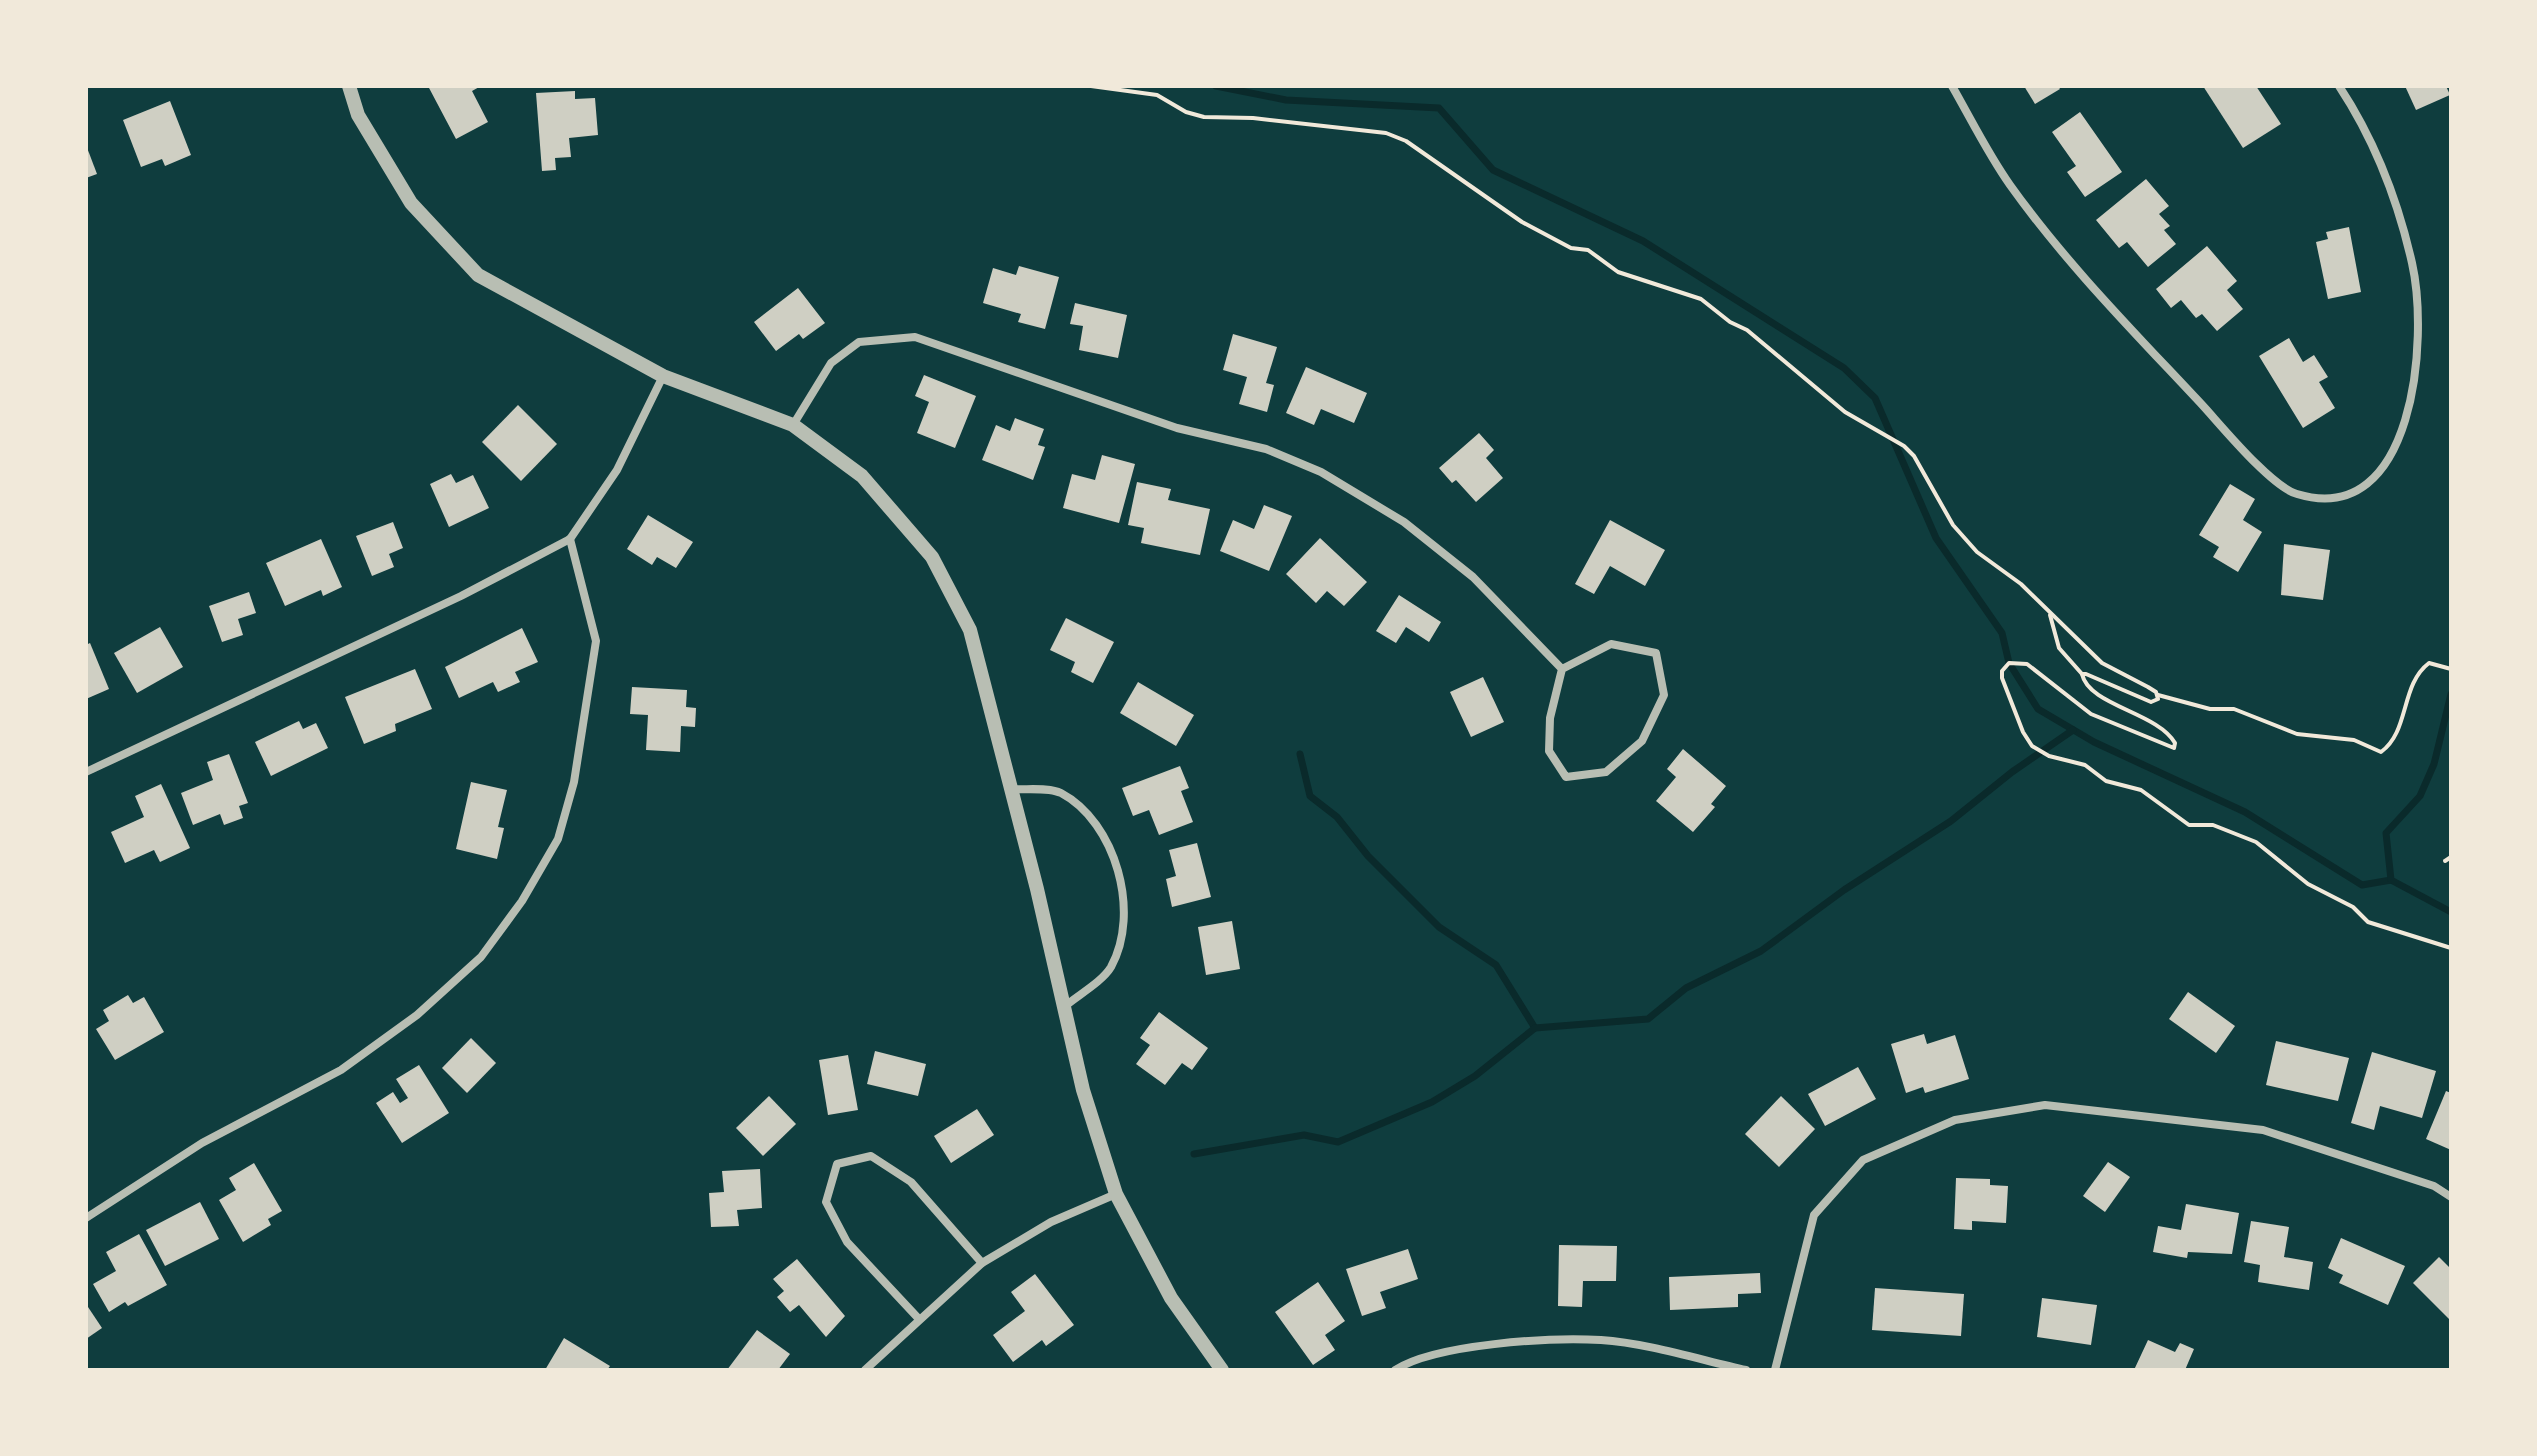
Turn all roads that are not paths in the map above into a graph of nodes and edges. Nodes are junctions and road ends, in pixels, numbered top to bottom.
1 (349, 86) edge
2 (1952, 86) edge
3 (2339, 86) edge
4 (663, 376) junction
5 (793, 425) junction
6 (570, 539) junction
7 (1562, 669) junction
8 (86, 772) edge
9 (1012, 789) junction
10 (1064, 1007) junction
11 (1116, 1194) junction
12 (2451, 1197) edge
13 (86, 1218) edge
14 (982, 1263) junction
15 (918, 1318) junction
16 (865, 1370) edge
17 (1222, 1370) edge
18 (1395, 1370) edge
19 (1746, 1370) edge
20 (1775, 1370) edge

1 - 4 street
2 - 3 street
4 - 5 street
4 - 6 street
5 - 7 street
5 - 9 street
6 - 8 street
6 - 13 street
7 - 7 street
9 - 10 street
9 - 10 street
10 - 11 street
11 - 14 street
11 - 17 street
12 - 20 street
14 - 15 street
14 - 15 street
15 - 16 street
18 - 19 street

